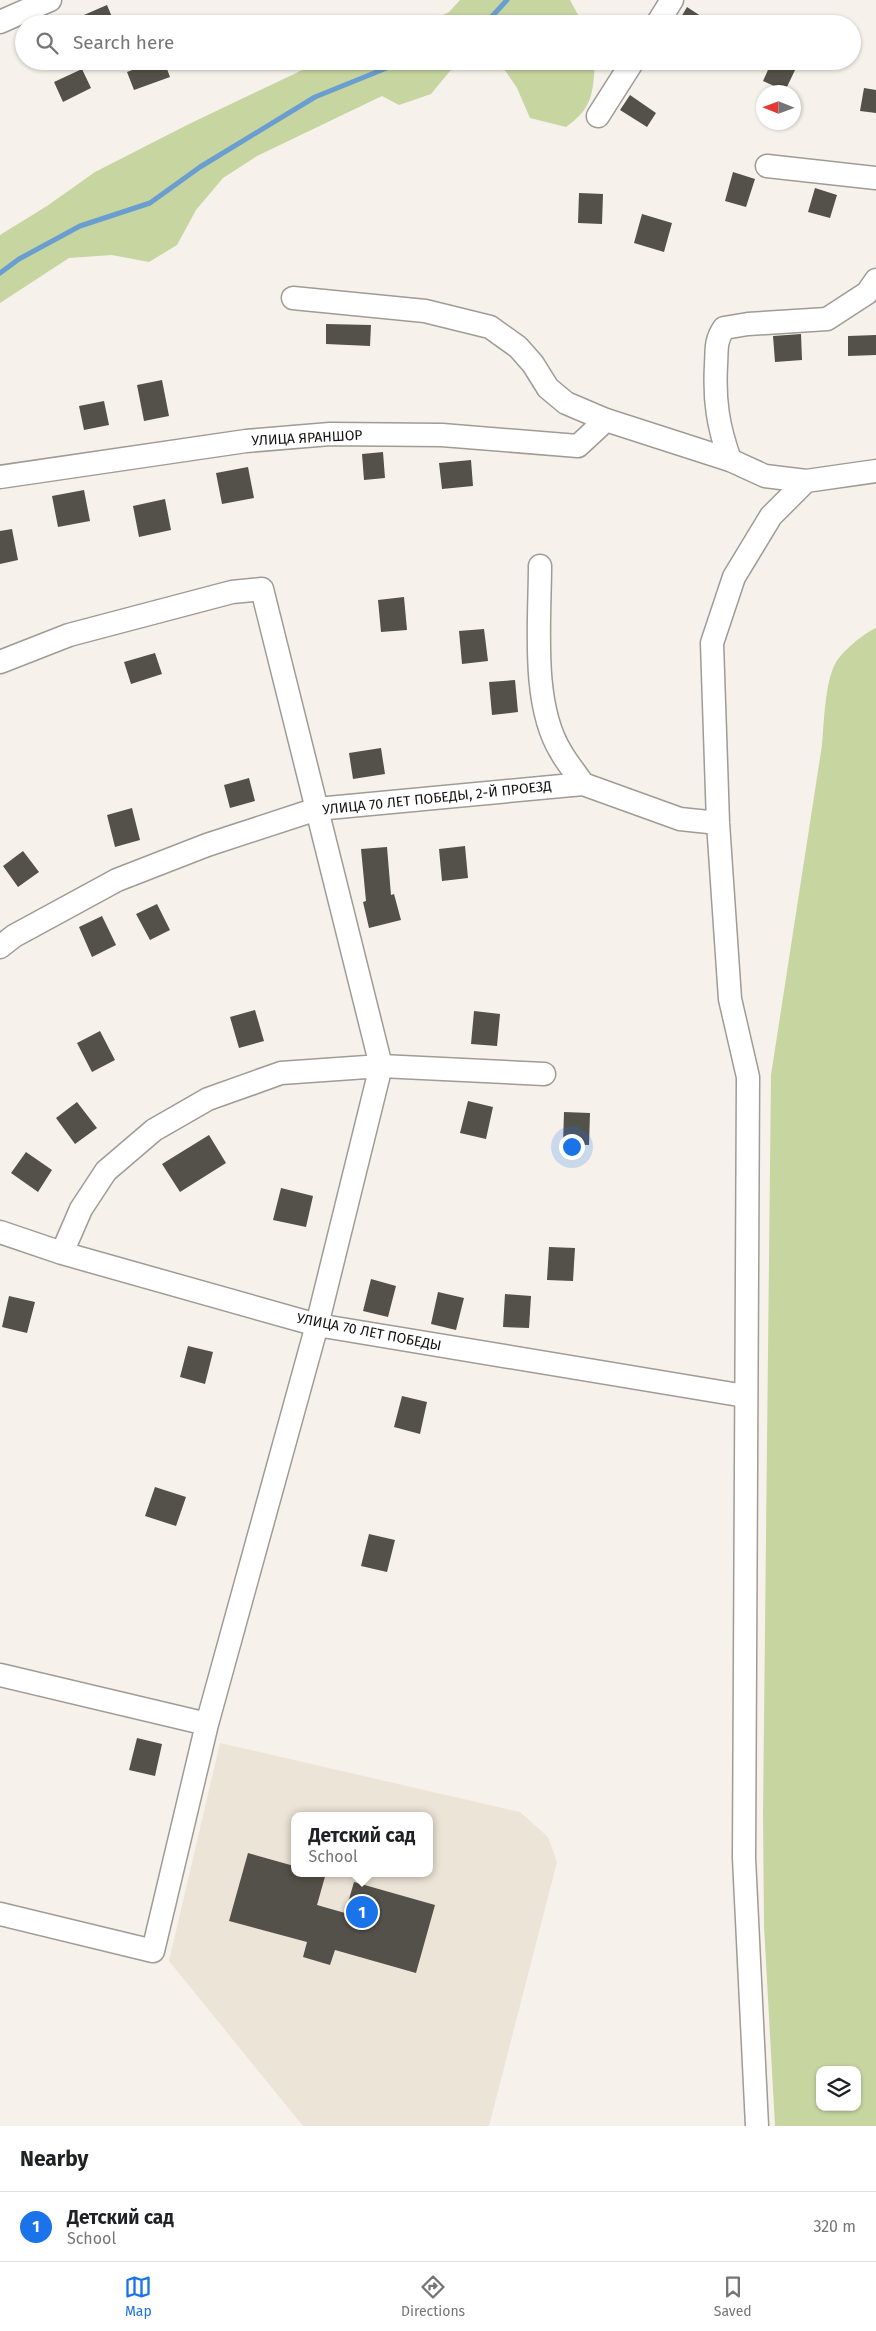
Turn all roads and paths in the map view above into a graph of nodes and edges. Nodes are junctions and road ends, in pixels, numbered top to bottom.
1 (50, 0) edge
2 (672, 0) edge
3 (15, 15) edge
4 (16, 15) edge
5 (663, 15) edge
6 (0, 22) edge
7 (627, 70) edge
8 (598, 116) dead end
9 (767, 166) dead end
10 (876, 178) edge
11 (876, 280) edge
12 (292, 298) dead end
13 (606, 420) junction
14 (730, 460) junction
15 (876, 471) edge
16 (0, 477) edge
17 (806, 481) junction
18 (540, 566) dead end
19 (0, 662) edge
20 (583, 784) junction
21 (317, 809) junction
22 (718, 823) junction
23 (0, 947) edge
24 (381, 1066) junction
25 (544, 1074) dead end
26 (0, 1232) edge
27 (62, 1253) junction
28 (318, 1325) junction
29 (745, 1396) junction
30 (0, 1675) edge
31 (207, 1724) junction
32 (0, 1914) edge
33 (757, 2126) edge

1 - 4 street
2 - 5 street
3 - 6 street
7 - 8 street
9 - 10 street
11 - 14 street
12 - 13 street
13 - 14 street
13 - 16 street, УЛИЦА ЯРАНШОР
14 - 17 street
15 - 17 street
17 - 22 street
18 - 20 street
19 - 21 street
20 - 21 street, УЛИЦА 70 ЛЕТ ПОБЕДЫ, 2-Й ПРОЕЗД
20 - 22 street, УЛИЦА 70 ЛЕТ ПОБЕДЫ, 2-Й ПРОЕЗД
21 - 23 street, УЛИЦА 70 ЛЕТ ПОБЕДЫ, 2-Й ПРОЕЗД
21 - 24 street
22 - 29 street
24 - 25 street
24 - 27 street
24 - 28 street
26 - 27 street, УЛИЦА 70 ЛЕТ ПОБЕДЫ
27 - 28 street, УЛИЦА 70 ЛЕТ ПОБЕДЫ
28 - 29 street, УЛИЦА 70 ЛЕТ ПОБЕДЫ
28 - 31 street
29 - 33 street
30 - 31 street
31 - 32 street

